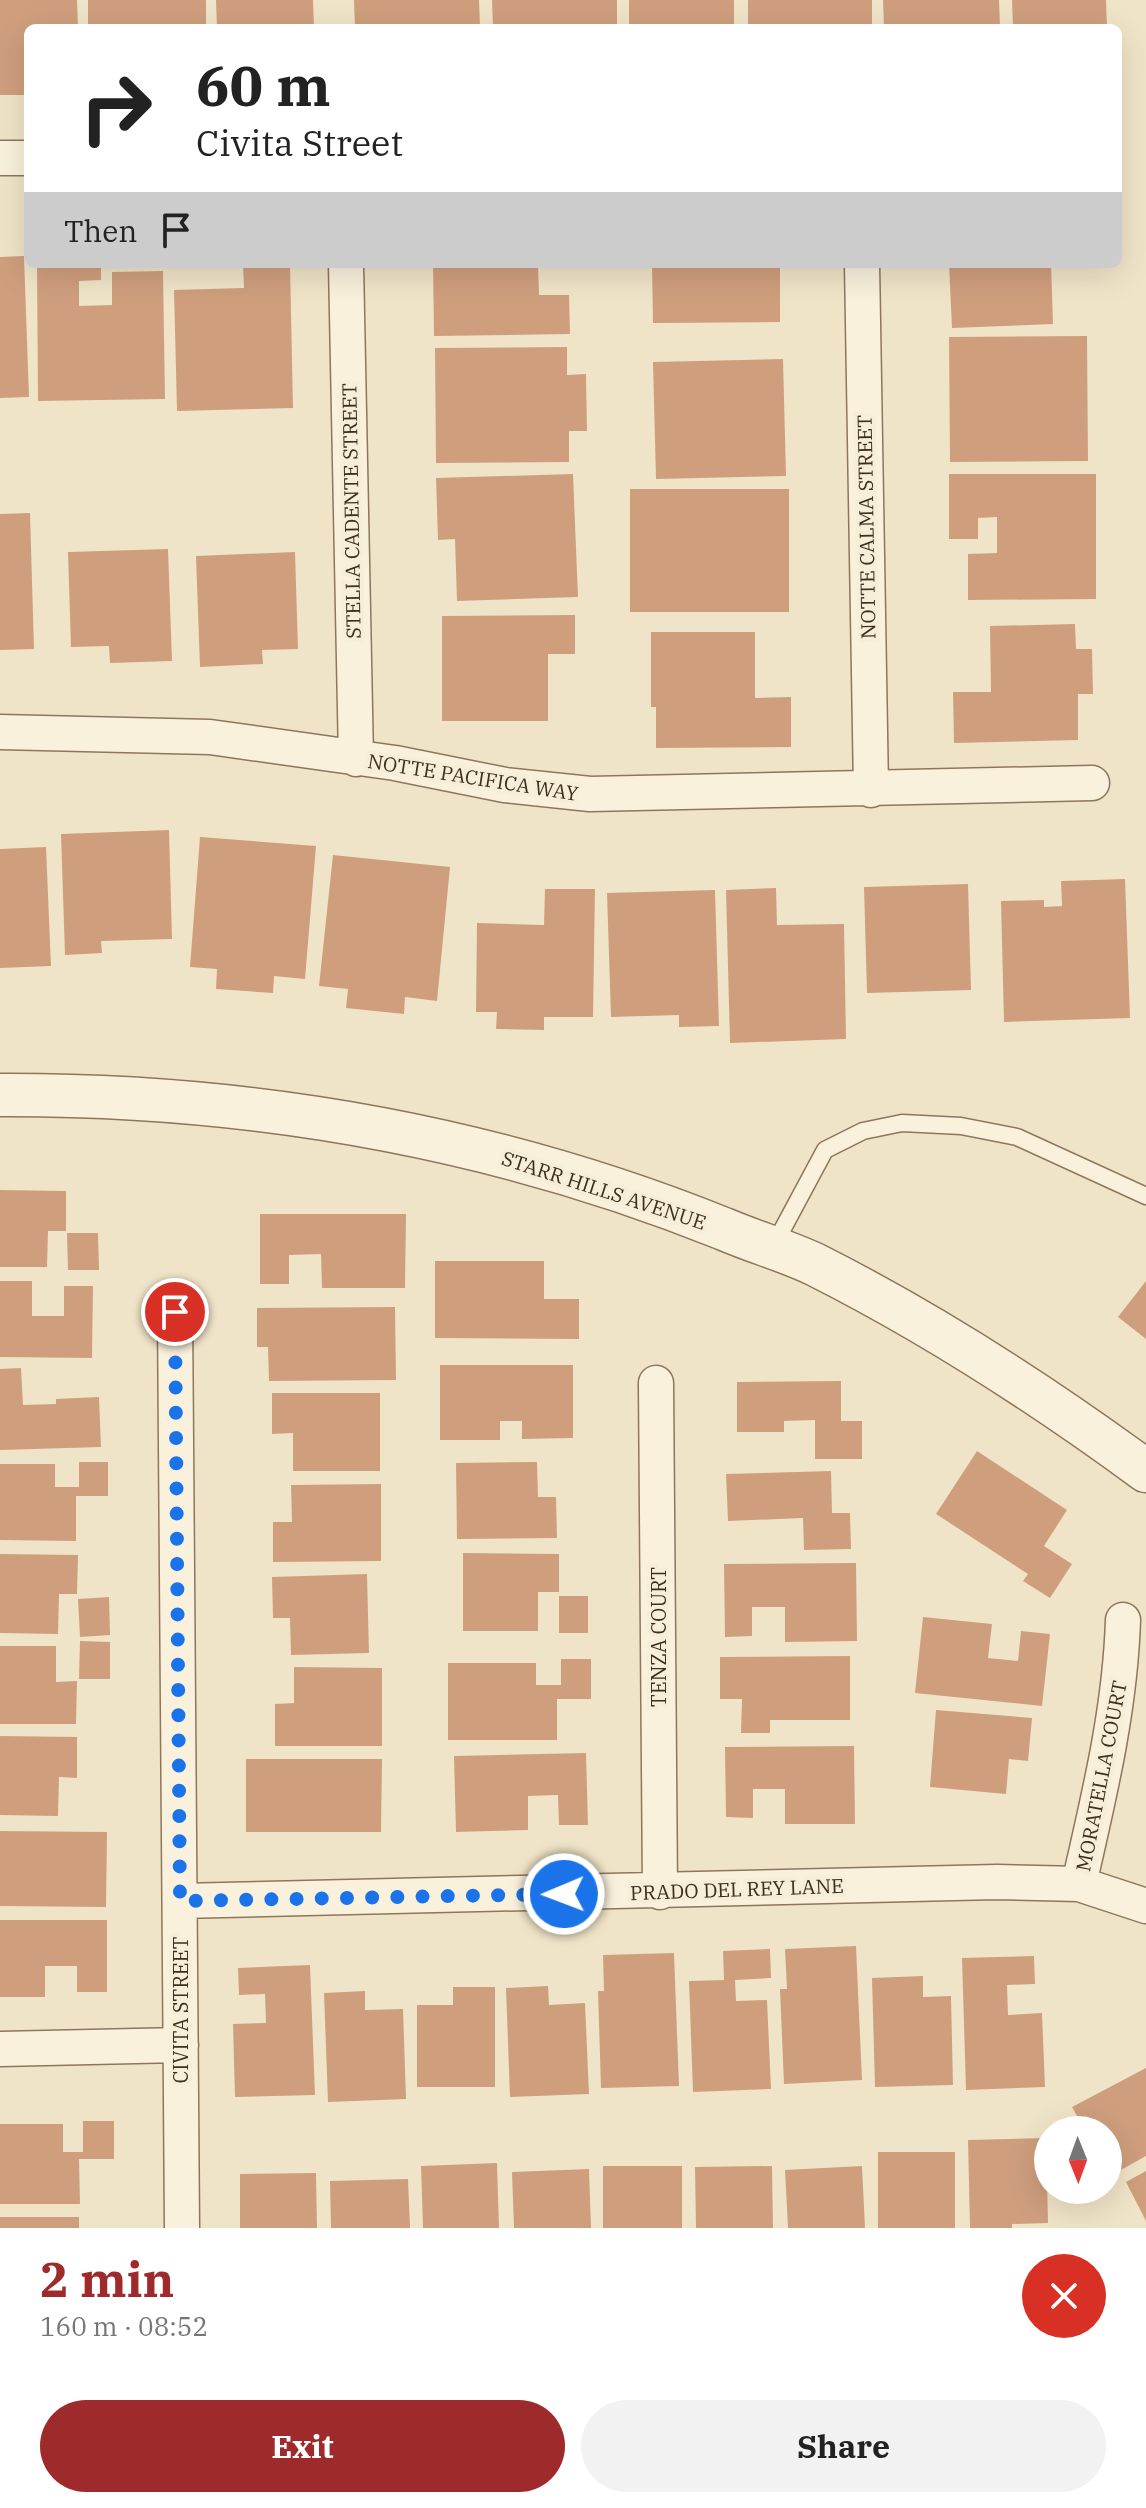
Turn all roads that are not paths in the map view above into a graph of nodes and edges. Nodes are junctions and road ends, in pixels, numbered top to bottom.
1 (0, 158) edge
2 (24, 158) edge
3 (346, 268) edge
4 (862, 268) edge
5 (0, 732) edge
6 (356, 759) junction
7 (1092, 783) dead end
8 (871, 790) junction
9 (0, 1095) edge
10 (1146, 1196) edge
11 (772, 1249) junction
12 (175, 1312) dead end
13 (656, 1383) dead end
14 (1146, 1471) edge
15 (1123, 1620) dead end
16 (1079, 1884) junction
17 (660, 1892) junction
18 (180, 1901) junction
19 (1146, 1906) edge
20 (181, 2045) junction
21 (0, 2049) edge
22 (182, 2228) edge

1 - 2 street
3 - 6 street, STELLA CADENTE STREET
4 - 8 street, NOTTE CALMA STREET
5 - 6 street, NOTTE PACIFICA WAY
6 - 8 street, NOTTE PACIFICA WAY
7 - 8 street, NOTTE PACIFICA WAY
9 - 11 street, STARR HILLS AVENUE
10 - 11 lane
11 - 14 street, STARR HILLS AVENUE
12 - 18 street, CIVITA STREET
13 - 17 street, TENZA COURT
15 - 16 street, MORATELLA COURT
16 - 17 street, PRADO DEL REY LANE
16 - 19 street, PRADO DEL REY LANE
17 - 18 street, PRADO DEL REY LANE
18 - 20 street, CIVITA STREET
20 - 21 street
20 - 22 street, CIVITA STREET

